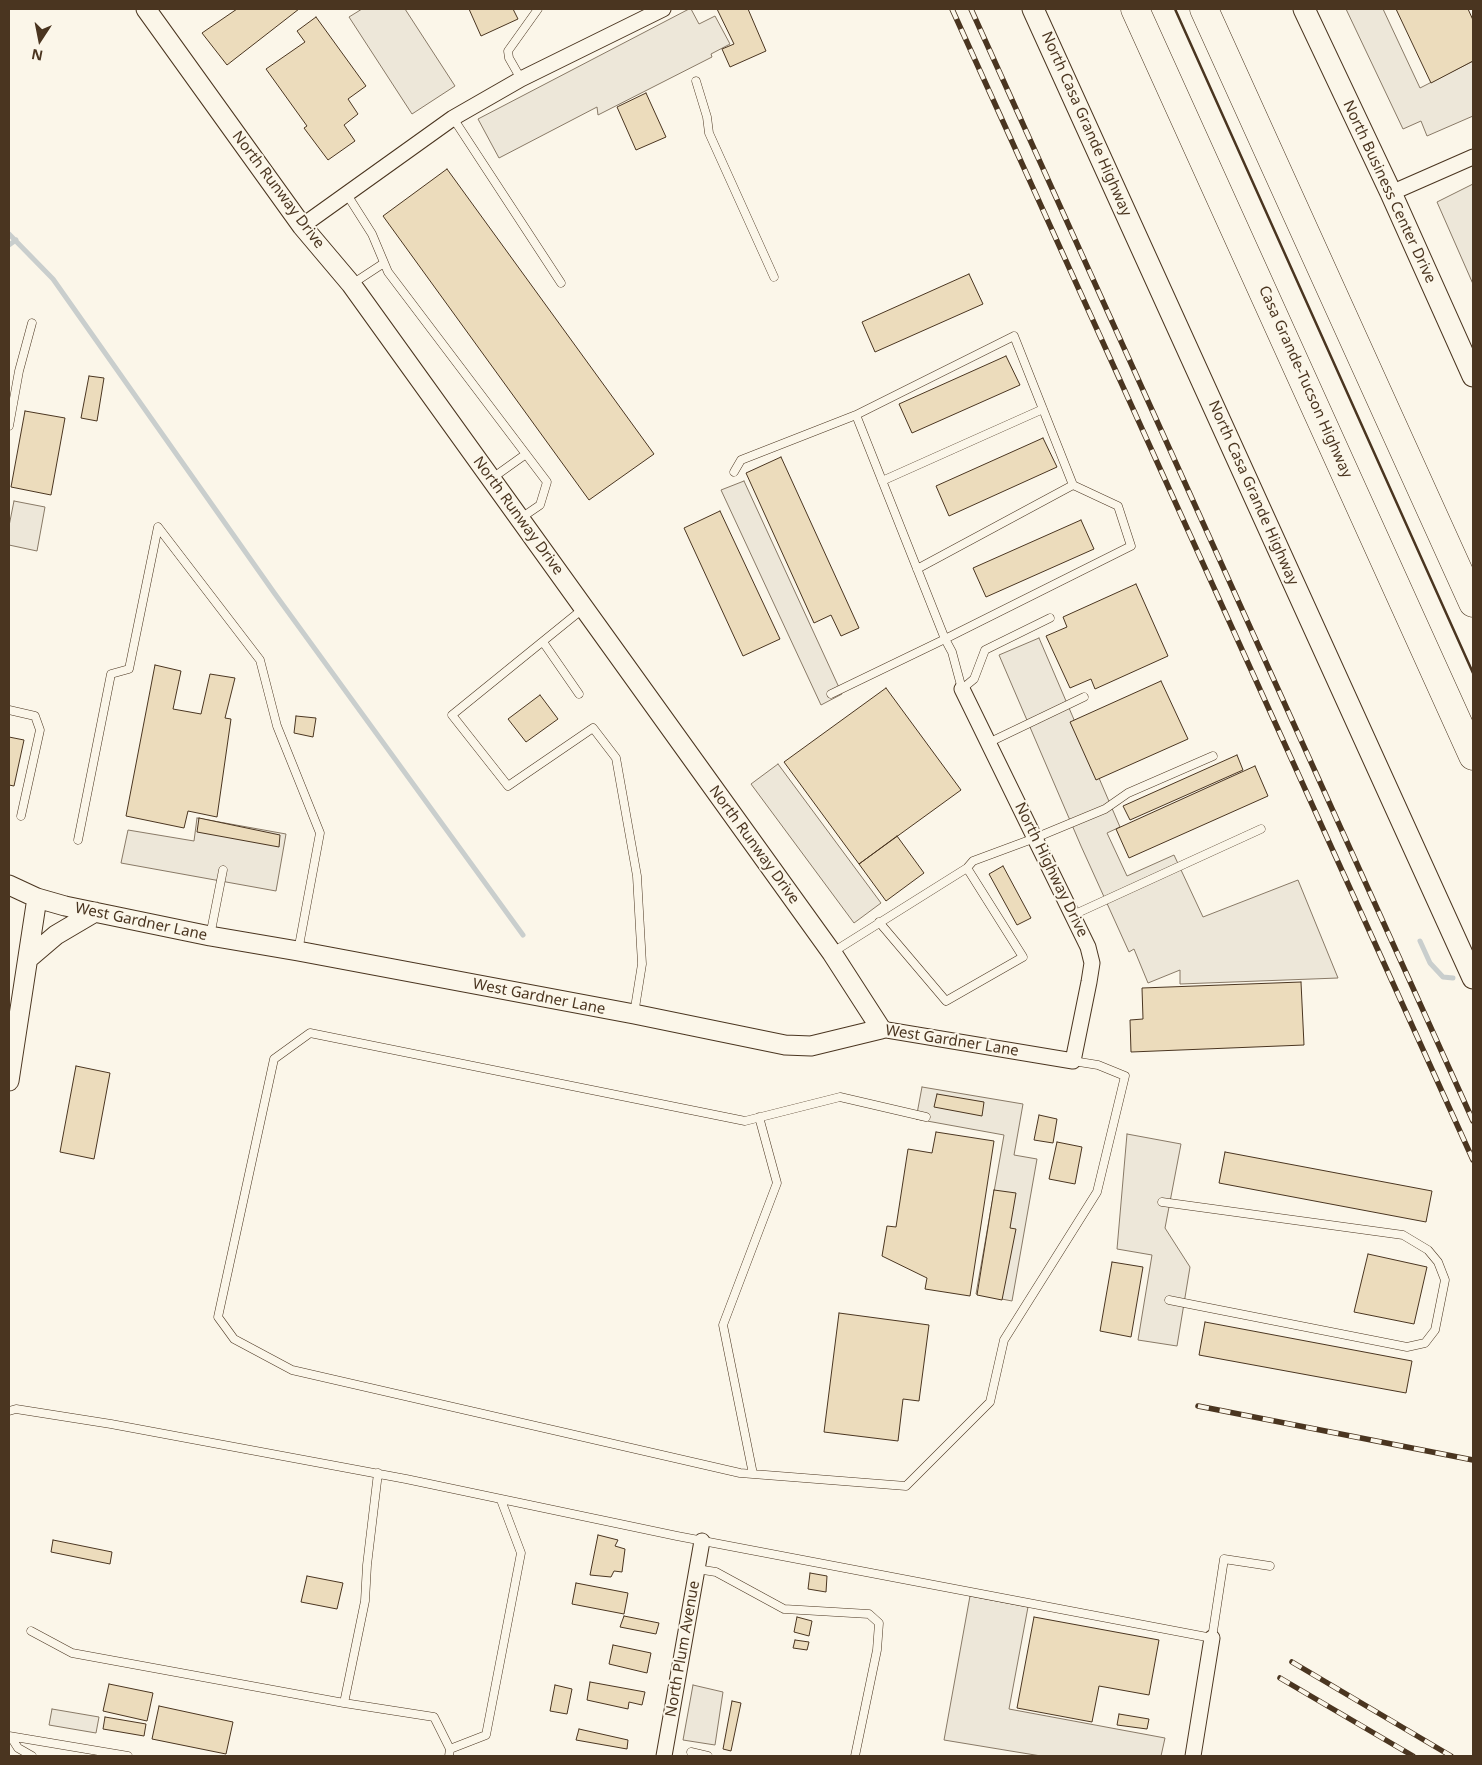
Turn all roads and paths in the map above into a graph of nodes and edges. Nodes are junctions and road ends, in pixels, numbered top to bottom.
1 (146, 9) edge
2 (538, 9) edge
3 (663, 9) edge
4 (1033, 9) edge
5 (1136, 9) edge
6 (1204, 9) edge
7 (1304, 9) edge
8 (521, 79) junction
9 (696, 81) dead end
10 (453, 118) junction
11 (1473, 157) edge
12 (1391, 192) junction
13 (346, 193) junction
14 (302, 226) junction
15 (384, 263) junction
16 (774, 277) dead end
17 (561, 283) dead end
18 (351, 284) junction
19 (32, 323) dead end
20 (1472, 370) edge
21 (1042, 409) junction
22 (856, 415) junction
23 (9, 426) edge
24 (526, 454) junction
25 (734, 472) dead end
26 (491, 479) junction
27 (882, 481) junction
28 (1073, 485) junction
29 (520, 519) junction
30 (918, 570) junction
31 (1473, 603) edge
32 (584, 608) junction
33 (1050, 618) dead end
34 (945, 639) junction
35 (543, 642) junction
36 (962, 689) junction
37 (579, 694) dead end
38 (831, 694) dead end
39 (1084, 697) dead end
40 (9, 710) edge
41 (988, 743) junction
42 (1214, 756) dead end
43 (1473, 756) edge
44 (21, 816) dead end
45 (1261, 830) dead end
46 (1036, 838) junction
47 (78, 840) dead end
48 (967, 868) junction
49 (223, 870) dead end
50 (9, 885) edge
51 (37, 898) junction
52 (96, 912) junction
53 (1073, 915) junction
54 (878, 922) junction
55 (210, 936) junction
56 (298, 951) junction
57 (832, 953) junction
58 (29, 958) junction
59 (1473, 978) edge
60 (634, 1014) junction
61 (881, 1029) junction
62 (1073, 1061) junction
63 (9, 1081) edge
64 (926, 1116) dead end
65 (759, 1117) junction
66 (1162, 1202) dead end
67 (1169, 1300) dead end
68 (9, 1411) edge
69 (378, 1474) junction
70 (753, 1474) junction
71 (501, 1500) junction
72 (702, 1541) junction
73 (1270, 1566) dead end
74 (697, 1569) junction
75 (31, 1631) dead end
76 (1212, 1638) junction
77 (344, 1703) junction
78 (10, 1736) edge
79 (691, 1752) dead end
80 (450, 1753) edge
81 (32, 1756) edge
82 (128, 1756) edge
83 (664, 1756) edge
84 (708, 1756) edge
85 (855, 1756) edge
86 (1193, 1756) edge

1 - 14 street, North Runway Drive
2 - 8 lane
3 - 8 street
4 - 59 main road, North Casa Grande Highway
5 - 43 highway, Casa Grande-Tucson Highway
6 - 31 highway
7 - 12 main road, North Business Center Drive
8 - 10 street
9 - 16 lane
10 - 13 street
10 - 17 lane
11 - 12 street
12 - 20 main road, North Business Center Drive
13 - 14 street
13 - 15 lane
14 - 18 street, North Runway Drive
15 - 18 lane
15 - 24 lane
18 - 26 street, North Runway Drive
19 - 23 lane
21 - 22 lane
21 - 27 lane
21 - 28 lane
22 - 25 lane
22 - 27 lane
24 - 26 lane
24 - 29 lane
26 - 29 street, North Runway Drive
27 - 30 lane
28 - 30 lane
28 - 34 lane
29 - 32 street, North Runway Drive
30 - 34 lane
32 - 35 lane
32 - 57 street, North Runway Drive
33 - 36 lane
34 - 36 lane
34 - 38 lane
35 - 37 lane
35 - 60 lane
36 - 41 street, North Highway Drive
39 - 41 lane
40 - 44 lane
41 - 46 street, North Highway Drive
42 - 46 lane
45 - 53 lane
46 - 48 lane
46 - 53 street, North Highway Drive
47 - 56 lane
48 - 54 lane
48 - 54 lane
49 - 55 lane
50 - 51 street, West Gardner Lane
51 - 52 street, West Gardner Lane
51 - 58 street
52 - 55 street, West Gardner Lane
52 - 58 street
53 - 62 street, North Highway Drive
54 - 57 lane
55 - 56 street, West Gardner Lane
56 - 60 street, West Gardner Lane
57 - 61 street, North Runway Drive
58 - 63 street
60 - 61 street, West Gardner Lane
61 - 62 street, West Gardner Lane
62 - 70 lane
64 - 65 lane
65 - 70 lane
65 - 70 lane
66 - 67 lane
68 - 69 lane
69 - 71 lane
69 - 77 lane
71 - 72 lane
71 - 80 lane
72 - 74 street, North Plum Avenue
72 - 76 lane
73 - 76 lane
74 - 83 street, North Plum Avenue
74 - 85 lane
75 - 77 lane
76 - 86 street
77 - 80 lane
78 - 81 lane
78 - 82 lane
79 - 84 lane

